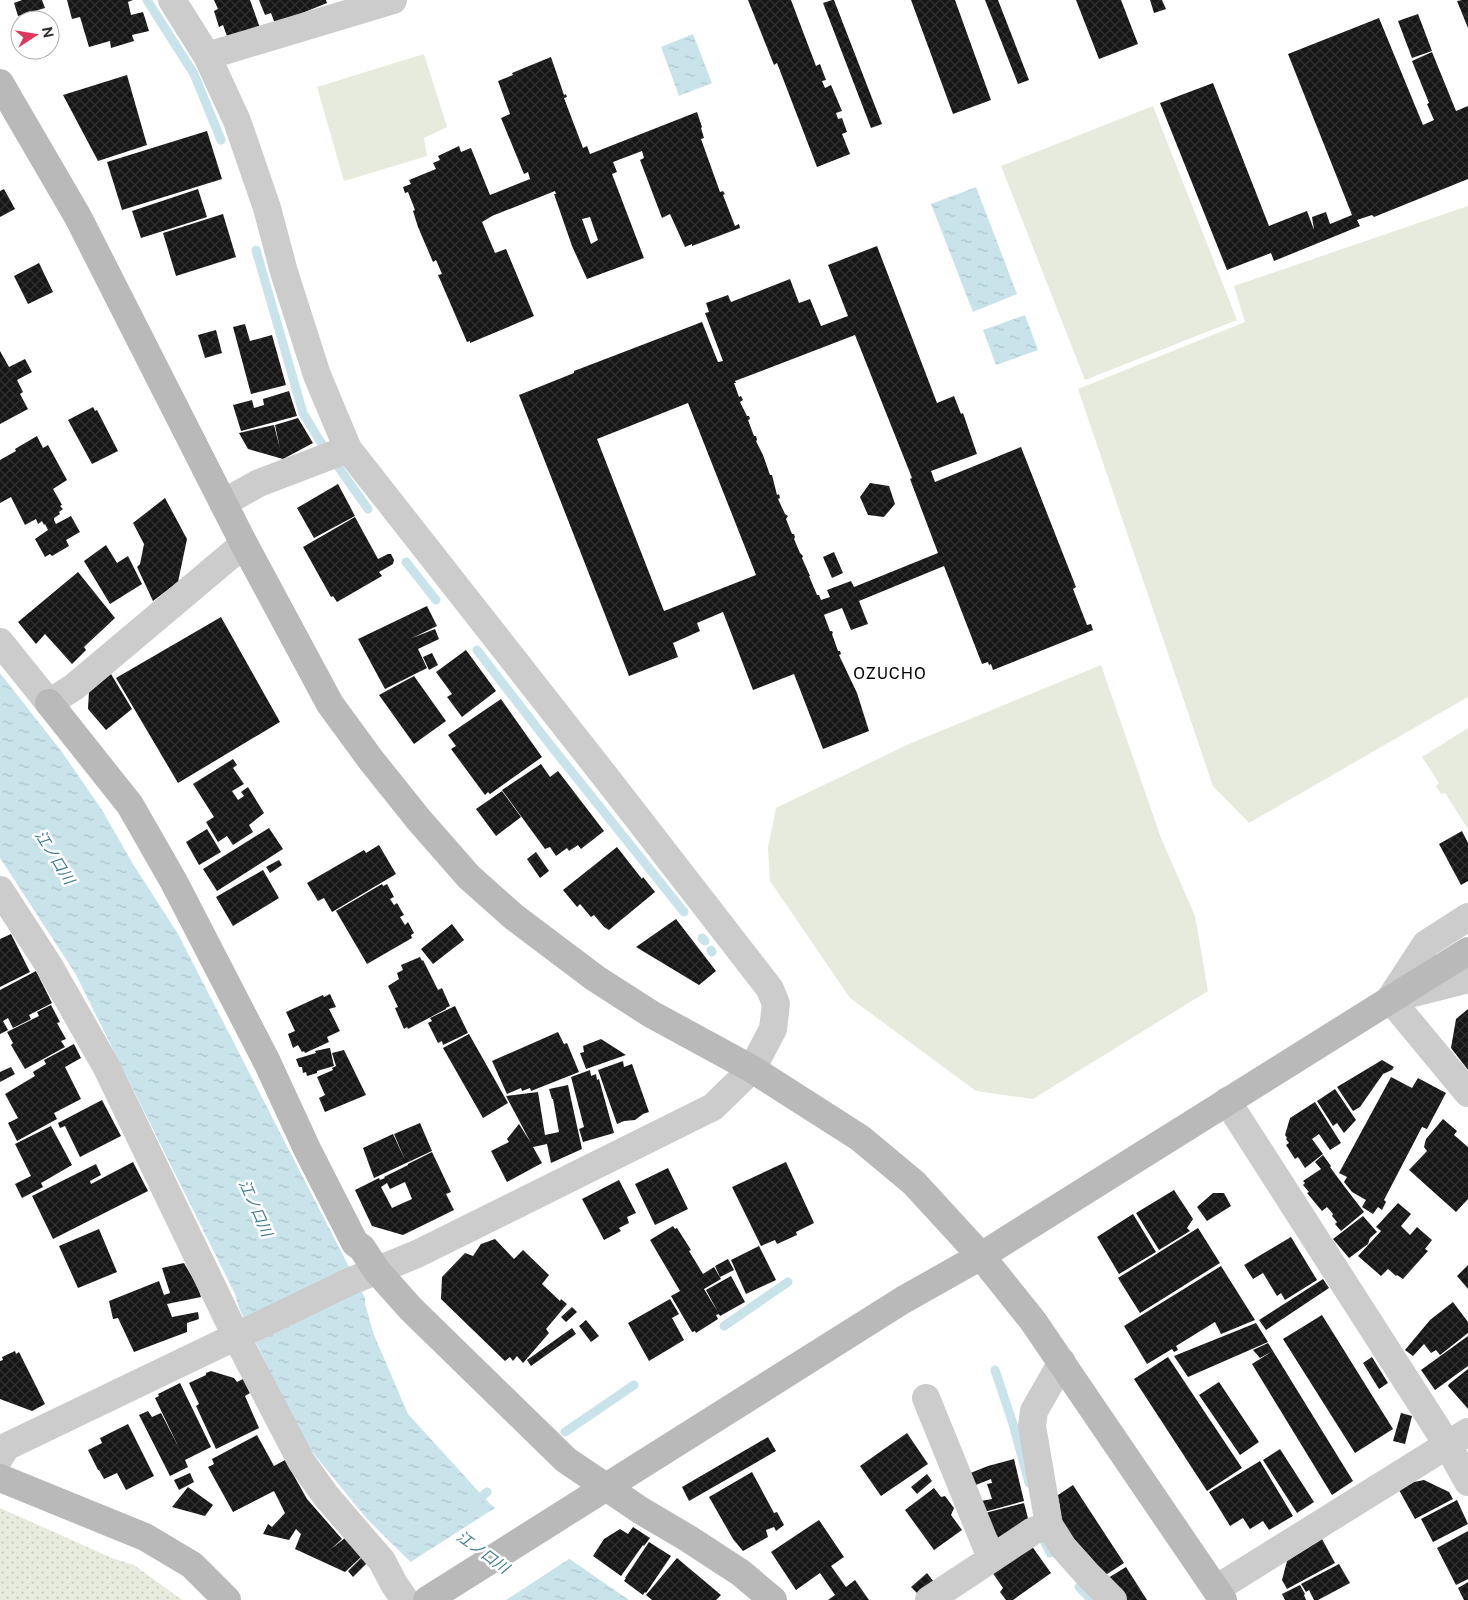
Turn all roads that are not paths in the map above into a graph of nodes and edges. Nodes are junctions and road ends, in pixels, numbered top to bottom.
1 (172, 0) edge
2 (392, 0) edge
3 (207, 56) junction
4 (0, 83) edge
5 (348, 449) junction
6 (223, 504) junction
7 (244, 544) junction
8 (0, 642) edge
9 (49, 703) junction
10 (0, 890) edge
11 (1468, 917) edge
12 (1468, 951) edge
13 (1468, 979) edge
14 (1390, 999) junction
15 (752, 1069) junction
16 (1468, 1093) edge
17 (1228, 1101) junction
18 (981, 1256) junction
19 (367, 1275) junction
20 (242, 1334) junction
21 (1062, 1362) junction
22 (926, 1398) dead end
23 (1458, 1438) edge
24 (2, 1446) edge
25 (0, 1478) edge
26 (1468, 1482) edge
27 (606, 1487) junction
28 (1041, 1528) junction
29 (992, 1558) junction
30 (1219, 1594) edge
31 (421, 1599) edge
32 (227, 1600) edge
33 (773, 1600) edge
34 (929, 1600) edge
35 (1113, 1600) edge

1 - 3 street
2 - 3 street
3 - 5 street
4 - 6 street
5 - 6 street
5 - 15 street
6 - 7 street
7 - 9 street
7 - 15 street
8 - 9 street
9 - 19 street
10 - 20 street
11 - 14 street
12 - 14 street
13 - 14 street
14 - 16 street
14 - 17 street
15 - 18 street
15 - 19 street
17 - 18 street
17 - 23 street
18 - 21 street
18 - 27 street
19 - 20 street
19 - 27 street
20 - 24 street
20 - 31 street
21 - 28 street
21 - 30 street
22 - 29 street
23 - 26 street
23 - 30 street
25 - 32 street
27 - 31 street
27 - 33 street
28 - 29 street
28 - 35 street
29 - 34 street

